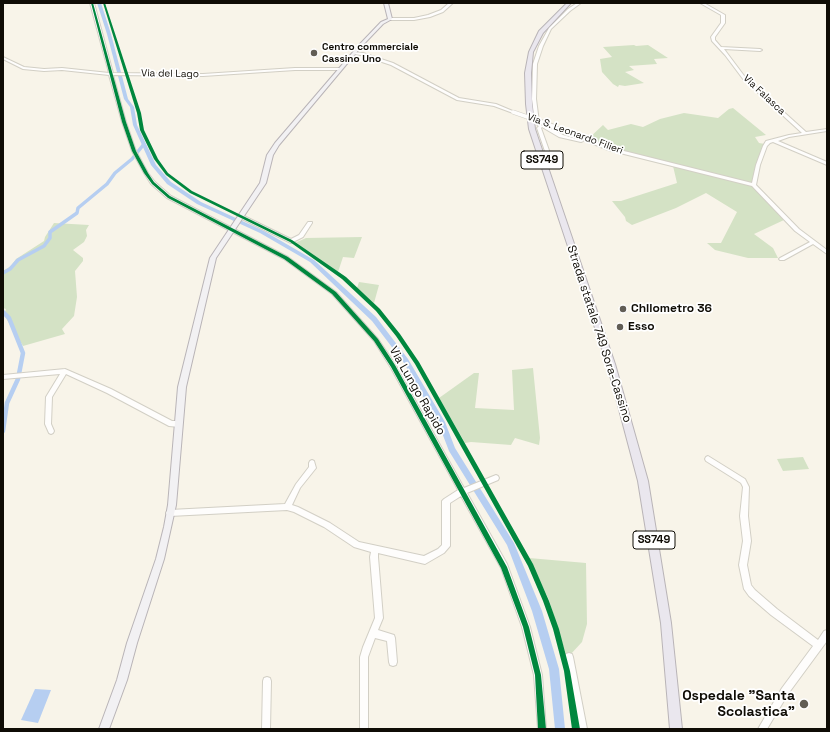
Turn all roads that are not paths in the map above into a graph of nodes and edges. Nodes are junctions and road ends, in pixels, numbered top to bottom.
1 (92, 3) edge
2 (386, 3) edge
3 (451, 3) edge
4 (572, 3) edge
5 (579, 3) edge
6 (702, 3) edge
7 (568, 4) edge
8 (555, 16) junction
9 (390, 20) junction
10 (721, 48) junction
11 (760, 50) dead end
12 (354, 53) junction
13 (3, 58) edge
14 (340, 70) junction
15 (112, 74) junction
16 (541, 126) junction
17 (827, 130) edge
18 (805, 133) junction
19 (773, 140) junction
20 (588, 141) junction
21 (560, 156) dead end
22 (827, 164) edge
23 (754, 185) junction
24 (241, 218) junction
25 (310, 223) dead end
26 (233, 229) junction
27 (813, 242) junction
28 (827, 252) edge
29 (782, 259) dead end
30 (65, 371) junction
31 (3, 377) edge
32 (179, 424) junction
33 (51, 431) dead end
34 (708, 459) dead end
35 (312, 462) dead end
36 (496, 478) dead end
37 (463, 491) junction
38 (287, 507) junction
39 (170, 513) junction
40 (375, 550) junction
41 (373, 633) junction
42 (827, 634) edge
43 (819, 646) junction
44 (569, 658) dead end
45 (393, 662) dead end
46 (267, 681) dead end
47 (104, 729) edge
48 (266, 729) edge
49 (364, 729) edge
50 (542, 729) edge
51 (583, 729) edge
52 (676, 729) edge
53 (762, 729) edge

1 - 15 street, Via Lungo Rapido
2 - 9 main road
3 - 9 street
4 - 8 highway
5 - 16 street
6 - 10 street, Via Falasca
7 - 8 highway, Strada statale 749 Sora-Cassino / SS749
8 - 52 highway, Strada statale 749 Sora-Cassino / SS749
9 - 12 main road
10 - 11 street
10 - 18 street, Via Falasca
12 - 14 main road
12 - 20 street, Via S. Leonardo Filieri, bridge
13 - 15 street, Via del Lago
14 - 15 street, Via del Lago
14 - 24 main road
15 - 26 street, Via Lungo Rapido
16 - 20 street
16 - 21 street
17 - 18 street
18 - 19 street
19 - 22 street
19 - 23 street
20 - 23 street, Via S. Leonardo Filieri
23 - 27 street
24 - 25 street
24 - 26 main road
26 - 32 main road
26 - 37 street, Via Lungo Rapido
27 - 28 street
27 - 29 street
30 - 31 street
30 - 32 street
30 - 33 street
32 - 39 main road
34 - 43 street
35 - 38 street
36 - 37 street
37 - 40 street
37 - 50 street, Via Lungo Rapido
38 - 39 street
38 - 40 street
39 - 47 main road
40 - 41 street
41 - 45 street
41 - 49 street
42 - 43 street
43 - 53 street
44 - 51 street
46 - 48 street

